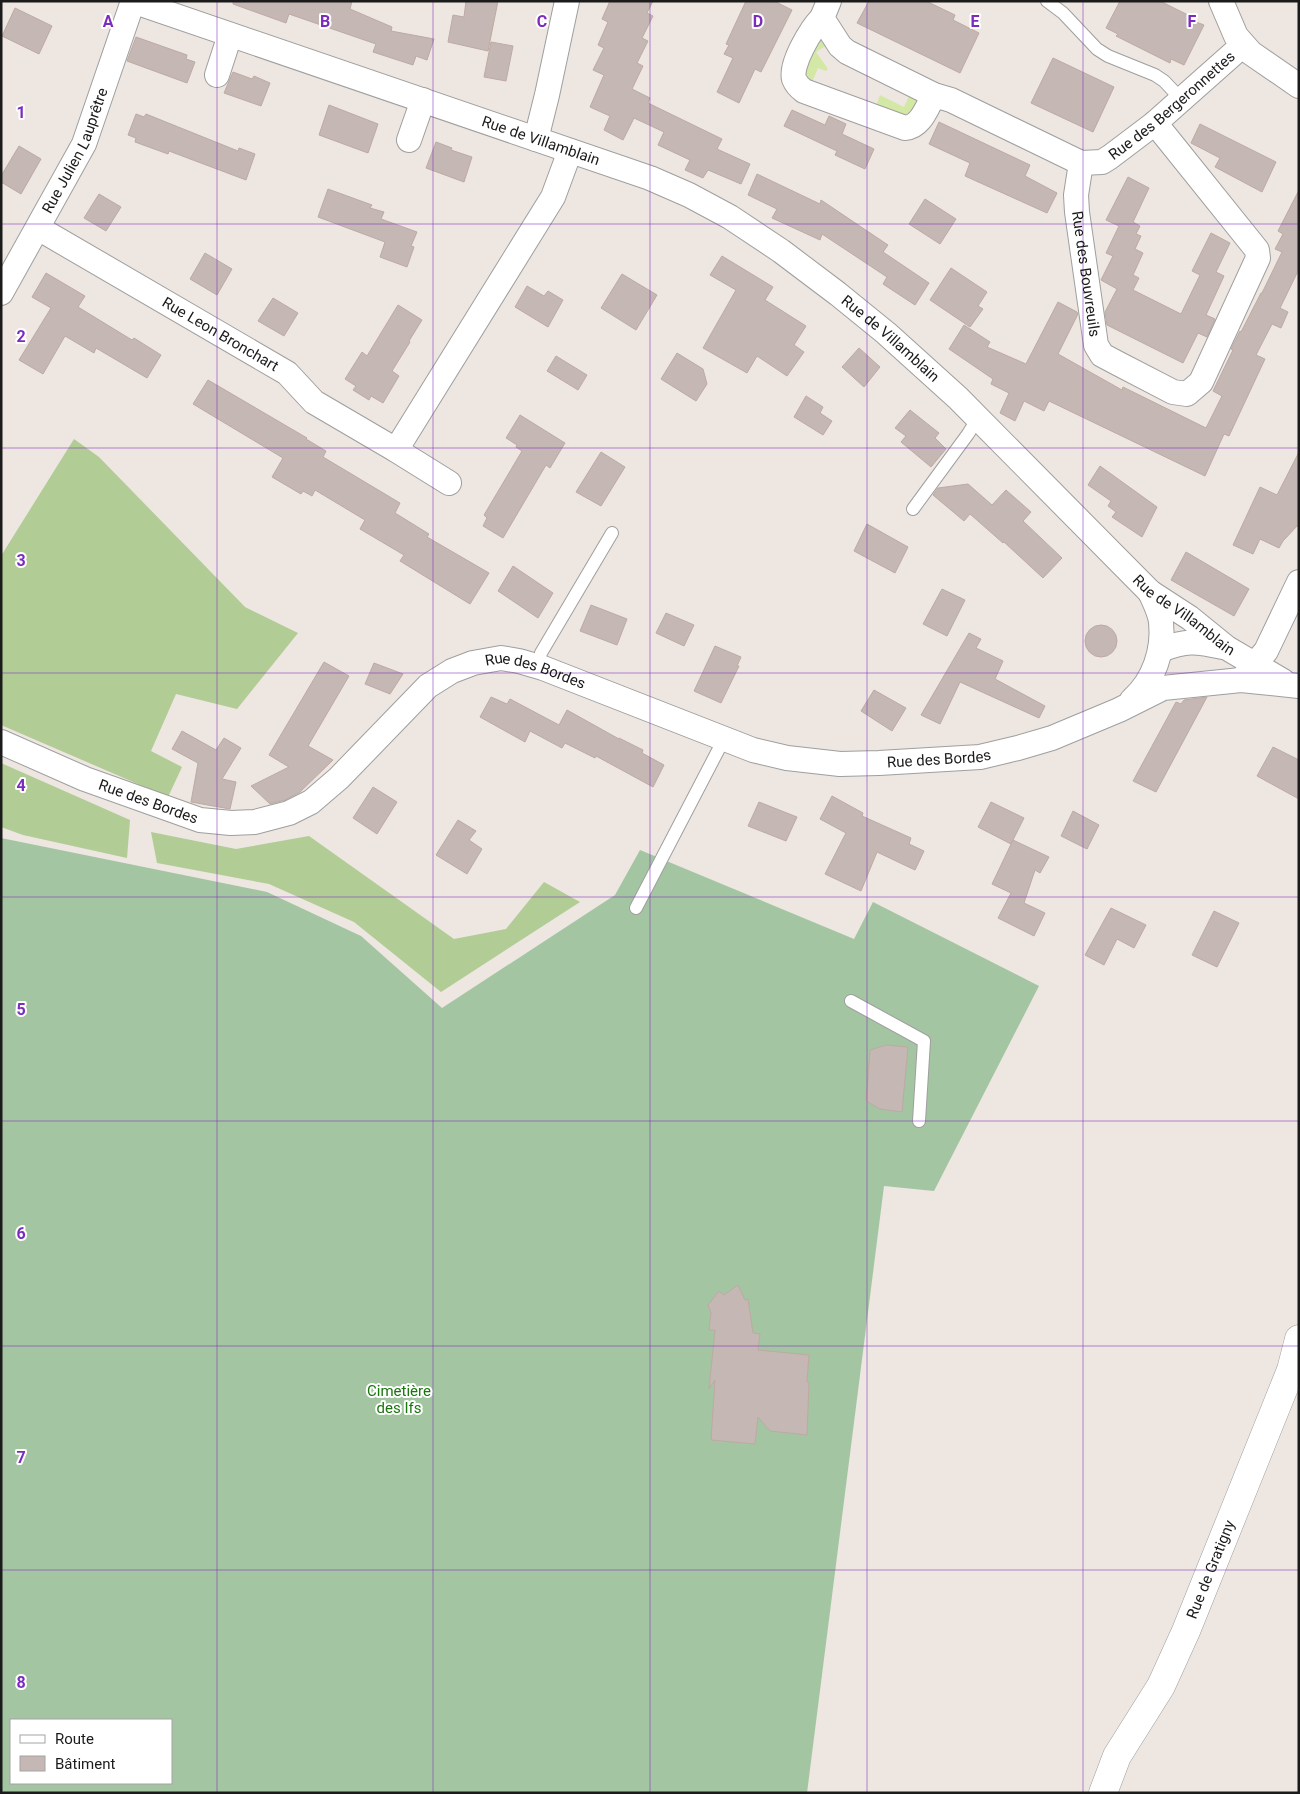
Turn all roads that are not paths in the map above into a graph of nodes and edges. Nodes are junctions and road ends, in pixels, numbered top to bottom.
1 (132, 1) edge
2 (567, 1) edge
3 (1047, 1) edge
4 (1221, 1) edge
5 (825, 10) edge
6 (230, 36) junction
7 (1243, 45) junction
8 (217, 75) dead end
9 (1299, 86) edge
10 (934, 95) junction
11 (423, 100) junction
12 (1182, 100) junction
13 (1155, 123) junction
14 (536, 139) junction
15 (409, 140) dead end
16 (570, 151) junction
17 (1081, 163) junction
18 (38, 228) junction
19 (1, 293) edge
20 (978, 418) junction
21 (396, 450) junction
22 (449, 483) dead end
23 (913, 509) dead end
24 (612, 533) dead end
25 (1299, 582) edge
26 (1150, 592) junction
27 (1227, 648) junction
28 (1160, 650) junction
29 (538, 666) junction
30 (1247, 672) junction
31 (1294, 685) edge
32 (1119, 710) junction
33 (724, 738) junction
34 (1, 742) edge
35 (636, 908) dead end
36 (852, 1002) dead end
37 (919, 1121) dead end
38 (1299, 1339) edge
39 (1103, 1793) edge

1 - 6 street, Rue de Villamblain
1 - 18 street, Rue Julien Lauprêtre
2 - 14 street
3 - 12 lane
4 - 7 street
5 - 10 street
5 - 10 street
6 - 8 street
6 - 11 street, Rue de Villamblain
7 - 9 street
7 - 12 street, Rue des Bergeronnettes
10 - 17 street
11 - 14 street, Rue de Villamblain
11 - 15 street
12 - 13 street, Rue des Bergeronnettes
13 - 17 street, Rue des Bergeronnettes
13 - 17 street, Rue des Bouvreuils
14 - 16 street, Rue de Villamblain
16 - 20 street, Rue de Villamblain
16 - 21 street
18 - 19 street, Rue Julien Lauprêtre
18 - 21 street, Rue Leon Bronchart
20 - 23 lane
20 - 26 street, Rue de Villamblain
21 - 22 street, Rue Leon Bronchart
24 - 29 lane
25 - 30 street
26 - 27 street, Rue de Villamblain
26 - 28 street, Rue des Bordes
27 - 28 street
27 - 30 street, Rue de Villamblain
28 - 32 street, Rue des Bordes
29 - 33 street, Rue des Bordes
29 - 34 street, Rue des Bordes
30 - 31 street, Rue de Villamblain
30 - 32 street, Rue des Bordes
32 - 33 street, Rue des Bordes
33 - 35 lane
36 - 37 lane
38 - 39 street, Rue de Gratigny

